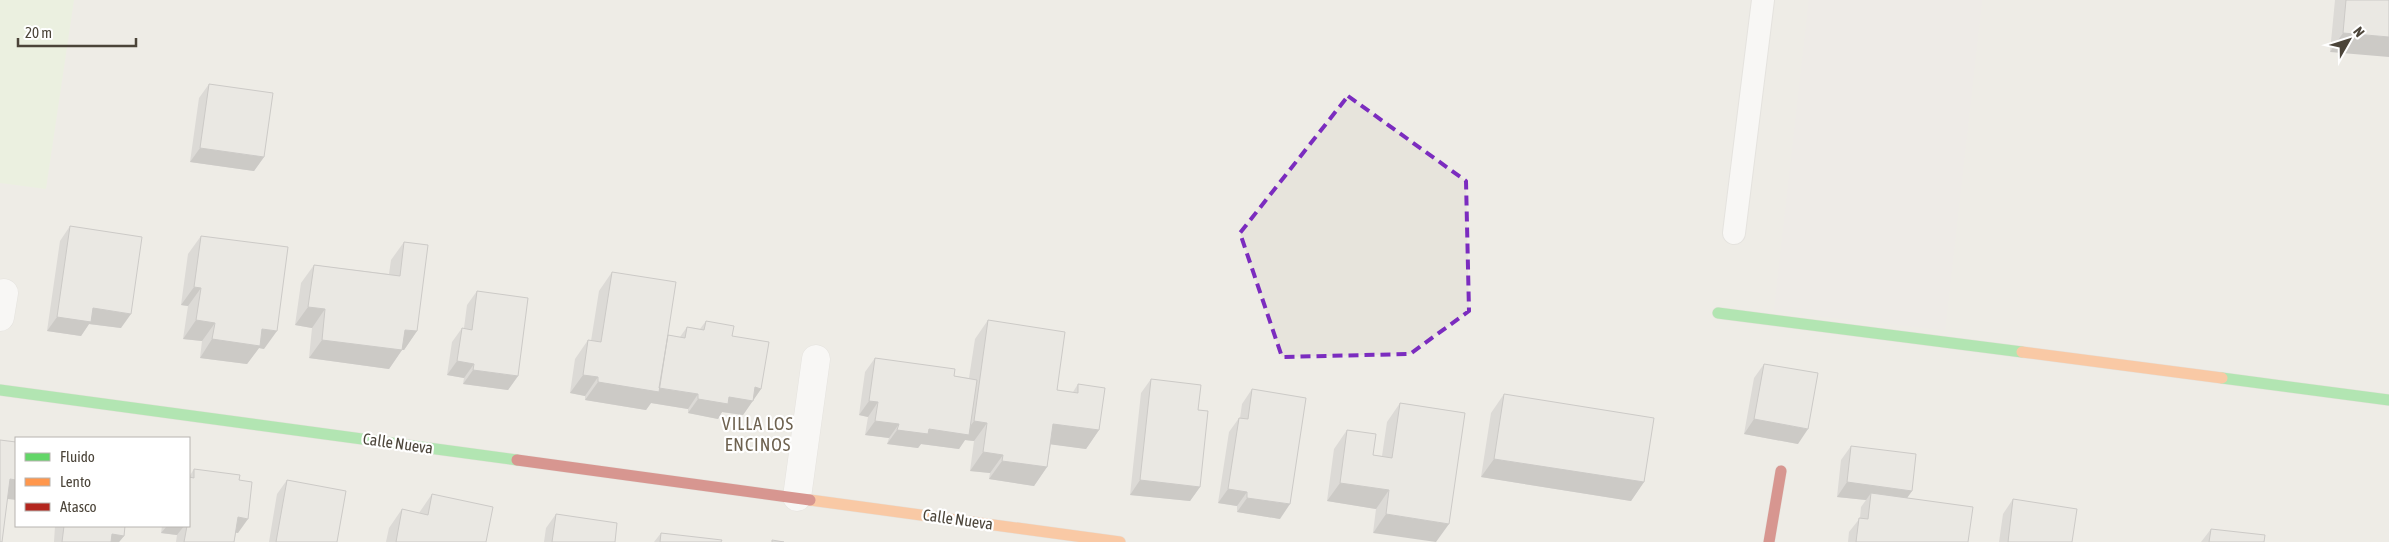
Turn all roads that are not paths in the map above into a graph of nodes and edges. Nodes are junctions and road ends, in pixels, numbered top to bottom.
1 (1763, 0) edge
2 (1734, 233) dead end
3 (1718, 313) dead end
4 (816, 359) dead end
5 (0, 390) edge
6 (2389, 400) edge
7 (1781, 471) dead end
8 (797, 497) junction
9 (1120, 542) edge
10 (1769, 542) edge

1 - 2 lane
3 - 6 street
4 - 8 street
5 - 8 street, Calle Nueva
7 - 10 street
8 - 9 street, Calle Nueva

